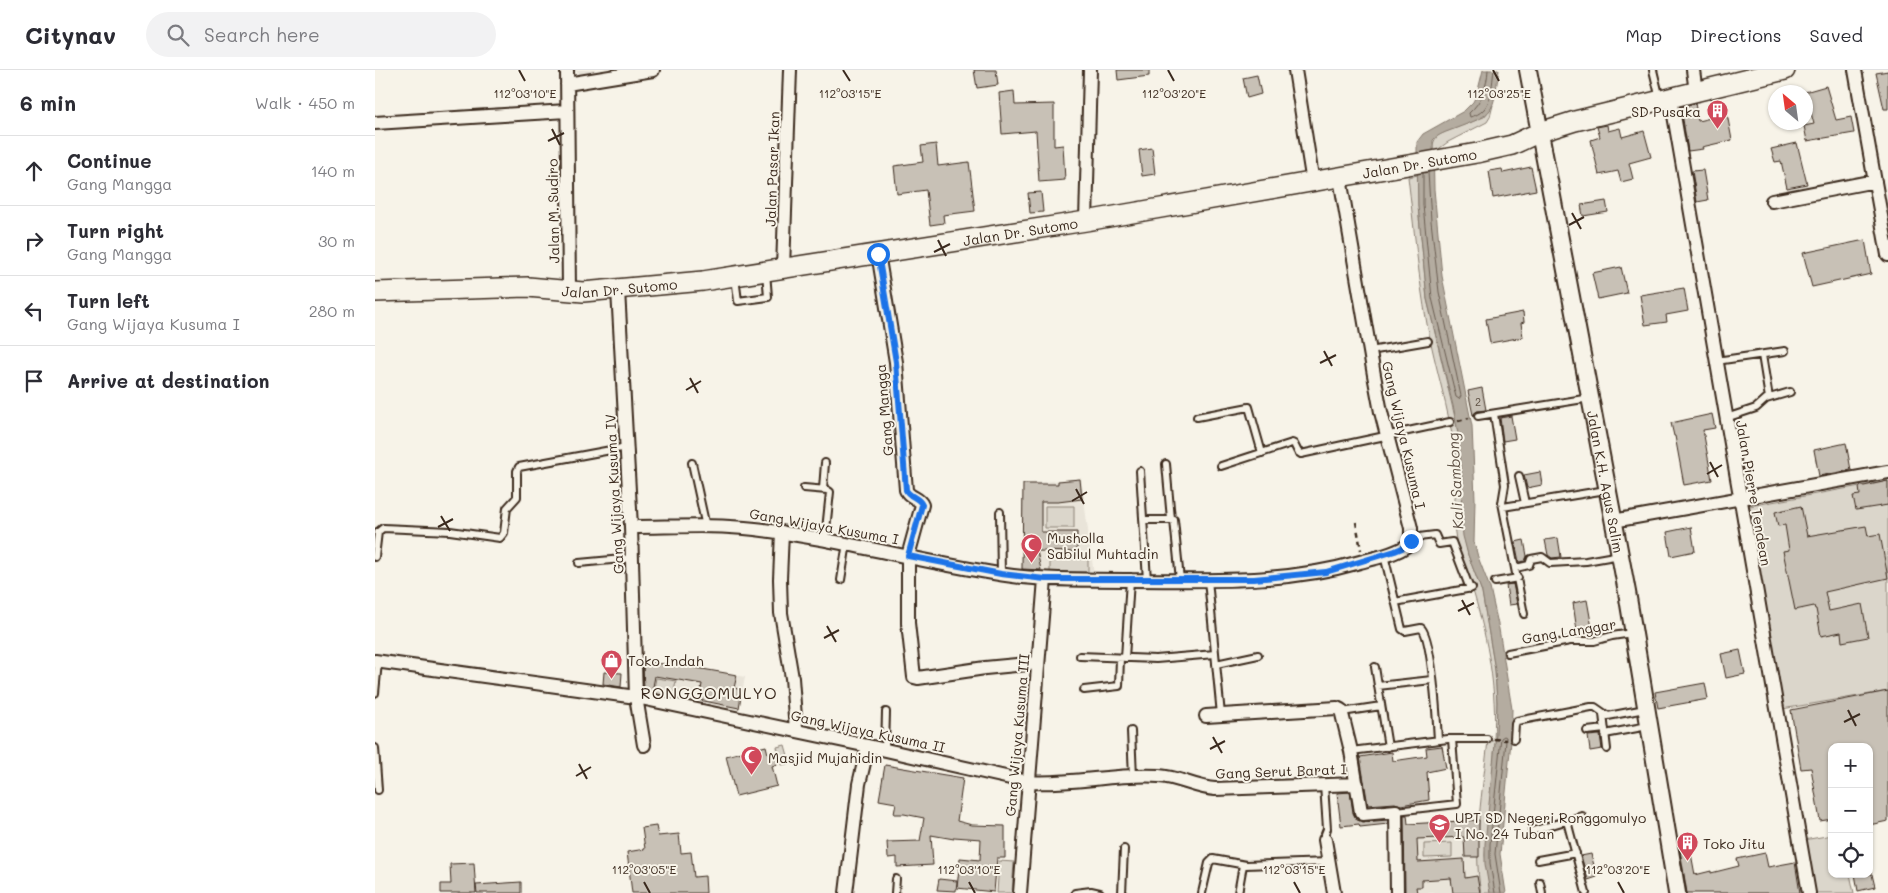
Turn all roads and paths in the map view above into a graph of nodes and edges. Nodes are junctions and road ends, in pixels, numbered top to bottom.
1 (567, 70) edge
2 (653, 70) edge
3 (790, 70) edge
4 (1090, 70) edge
5 (1295, 70) edge
6 (1528, 70) edge
7 (1653, 70) edge
8 (1693, 70) edge
9 (1785, 70) edge
10 (1855, 70) edge
11 (567, 84) junction
12 (1696, 92) junction
13 (1665, 99) junction
14 (567, 111) junction
15 (375, 123) edge
16 (1540, 132) junction
17 (1340, 178) junction
18 (1875, 181) junction
19 (1313, 182) junction
20 (1772, 201) dead end
21 (1883, 203) edge
22 (1086, 221) junction
23 (878, 254) junction
24 (1888, 255) edge
25 (774, 270) junction
26 (735, 276) junction
27 (618, 290) junction
28 (569, 291) junction
29 (375, 292) edge
30 (1428, 341) dead end
31 (1369, 351) junction
32 (1785, 351) dead end
33 (1762, 355) junction
34 (1716, 362) junction
35 (1790, 392) dead end
36 (1590, 398) junction
37 (1769, 398) junction
38 (1494, 414) junction
39 (1478, 416) dead end
40 (1197, 418) dead end
41 (1470, 418) dead end
42 (1725, 418) junction
43 (1453, 422) joint
44 (1387, 434) junction
45 (627, 446) junction
46 (1262, 453) junction
47 (692, 463) dead end
48 (825, 463) dead end
49 (1166, 464) dead end
50 (1221, 466) dead end
51 (1140, 471) dead end
52 (1888, 472) edge
53 (1519, 476) dead end
54 (804, 488) dead end
55 (823, 489) junction
56 (1607, 490) junction
57 (1739, 499) junction
58 (1525, 503) junction
59 (1503, 507) junction
60 (1000, 512) dead end
61 (1171, 518) junction
62 (1143, 520) junction
63 (1613, 521) junction
64 (1356, 522) dead end
65 (631, 527) junction
66 (706, 527) junction
67 (782, 532) junction
68 (1411, 538) junction
69 (825, 539) junction
70 (847, 543) junction
71 (1384, 555) junction
72 (1619, 555) junction
73 (908, 556) junction
74 (375, 557) edge
75 (633, 558) junction
76 (1364, 561) junction
77 (579, 563) dead end
78 (1516, 568) junction
79 (1001, 574) junction
80 (1518, 578) junction
81 (1045, 579) junction
82 (841, 580) dead end
83 (1130, 580) junction
84 (1147, 580) junction
85 (1180, 580) junction
86 (1208, 580) junction
87 (1495, 582) dead end
88 (1395, 602) junction
89 (1524, 614) dead end
90 (1633, 633) junction
91 (1508, 653) dead end
92 (1215, 654) junction
93 (1258, 655) dead end
94 (1081, 656) dead end
95 (1123, 658) junction
96 (377, 661) edge
97 (1038, 663) junction
98 (1216, 664) junction
99 (1375, 667) dead end
100 (1432, 680) junction
101 (1378, 686) junction
102 (1085, 690) dead end
103 (375, 694) edge
104 (635, 697) junction
105 (1381, 706) junction
106 (1646, 709) junction
107 (886, 712) dead end
108 (1342, 712) junction
109 (1603, 714) junction
110 (1221, 715) junction
111 (1205, 716) dead end
112 (1649, 726) junction
113 (796, 730) junction
114 (1131, 731) dead end
115 (1587, 731) dead end
116 (1605, 731) junction
117 (1452, 739) junction
118 (1491, 739) joint
119 (1438, 740) junction
120 (1513, 740) joint
121 (645, 745) dead end
122 (868, 746) junction
123 (1388, 747) junction
124 (375, 748) edge
125 (885, 749) junction
126 (1607, 749) dead end
127 (1351, 751) junction
128 (1133, 777) junction
129 (1028, 782) junction
130 (1357, 784) junction
131 (1323, 785) junction
132 (378, 790) dead end
133 (1396, 811) junction
134 (1582, 816) dead end
135 (1567, 820) junction
136 (1532, 831) dead end
137 (1325, 840) joint
138 (1124, 848) dead end
139 (1576, 853) junction
140 (1538, 860) dead end
141 (1329, 862) junction
142 (1243, 864) junction
143 (896, 879) dead end
144 (1541, 882) dead end
145 (846, 893) edge
146 (895, 893) edge
147 (1020, 893) edge
148 (1075, 893) edge
149 (1100, 893) edge
150 (1122, 893) edge
151 (1202, 893) edge
152 (1238, 893) edge
153 (1334, 893) edge
154 (1397, 893) edge
155 (1542, 893) edge
156 (1586, 893) edge
157 (1677, 893) edge
158 (1809, 893) edge

1 - 11 street, Jalan M. Sudiro
2 - 11 street
3 - 25 street, Jalan Pasar Ikan
4 - 22 street
5 - 19 street
6 - 16 street, Jalan K.H. Agus Salim
7 - 13 lane
8 - 12 street
9 - 12 main road, Jalan Dr. Sutomo
10 - 18 street
11 - 14 street, Jalan M. Sudiro
12 - 13 main road, Jalan Dr. Sutomo
13 - 16 main road, Jalan Dr. Sutomo
13 - 34 street, Jalan Pierre Tendean
14 - 15 street
14 - 28 street, Jalan M. Sudiro
16 - 17 main road, Jalan Dr. Sutomo
16 - 36 street, Jalan K.H. Agus Salim
17 - 19 main road, Jalan Dr. Sutomo
17 - 31 street, Gang Wijaya Kusuma I
18 - 20 street
18 - 21 street
19 - 22 main road, Jalan Dr. Sutomo
21 - 24 street
22 - 23 main road, Jalan Dr. Sutomo
23 - 25 main road, Jalan Dr. Sutomo
23 - 73 street, Gang Mangga
25 - 26 main road, Jalan Dr. Sutomo
25 - 26 lane
26 - 27 main road, Jalan Dr. Sutomo
27 - 28 main road, Jalan Dr. Sutomo
27 - 45 street, Gang Wijaya Kusuma IV
28 - 29 main road, Jalan Dr. Sutomo
30 - 31 lane
31 - 44 street, Gang Wijaya Kusuma I
32 - 33 lane
33 - 34 lane
33 - 37 lane
34 - 42 street, Jalan Pierre Tendean
35 - 37 lane
36 - 38 lane
36 - 56 street, Jalan K.H. Agus Salim
37 - 42 lane
38 - 39 lane
38 - 59 lane
40 - 46 lane
41 - 43 path
42 - 57 street, Jalan Pierre Tendean
43 - 44 lane
44 - 46 lane
44 - 68 street, Gang Wijaya Kusuma I
45 - 65 street, Gang Wijaya Kusuma IV
45 - 74 lane
46 - 50 lane
47 - 66 lane
48 - 55 lane
49 - 61 lane
51 - 62 lane
52 - 57 street
53 - 58 lane
54 - 55 lane
55 - 69 lane
56 - 58 lane
56 - 63 street, Jalan K.H. Agus Salim
57 - 63 street
57 - 158 street, Jalan Pierre Tendean
58 - 59 lane
59 - 78 lane
60 - 79 lane
61 - 62 lane
61 - 85 lane
62 - 84 lane
63 - 72 street, Jalan K.H. Agus Salim
64 - 76 path
65 - 66 street, Gang Wijaya Kusuma I
65 - 75 street, Gang Wijaya Kusuma IV
66 - 67 street, Gang Wijaya Kusuma I
67 - 69 street, Gang Wijaya Kusuma I
67 - 113 street
68 - 71 street, Gang Wijaya Kusuma I
68 - 88 lane
69 - 70 street, Gang Wijaya Kusuma I
70 - 73 street, Gang Wijaya Kusuma I
70 - 82 lane
71 - 76 street, Gang Wijaya Kusuma I
71 - 88 lane
72 - 78 lane
72 - 90 street, Jalan K.H. Agus Salim
73 - 79 street, Gang Wijaya Kusuma I
73 - 97 street
75 - 77 lane
75 - 104 street, Gang Wijaya Kusuma IV
76 - 86 street, Gang Wijaya Kusuma I
78 - 80 lane
79 - 81 street, Gang Wijaya Kusuma I
80 - 87 lane
80 - 89 lane
81 - 83 street, Gang Wijaya Kusuma I
81 - 97 street, Gang Wijaya Kusuma III
83 - 84 street, Gang Wijaya Kusuma I
83 - 95 lane
84 - 85 street, Gang Wijaya Kusuma I
85 - 86 street, Gang Wijaya Kusuma I
86 - 92 lane
88 - 100 lane
90 - 91 lane, Gang Langgar
90 - 106 street, Jalan K.H. Agus Salim
92 - 95 lane
92 - 98 lane
93 - 98 lane
94 - 95 lane
95 - 102 lane
96 - 103 lane
96 - 104 street, Gang Wijaya Kusuma II
97 - 129 street, Gang Wijaya Kusuma III
98 - 110 lane
99 - 101 lane
100 - 101 lane
100 - 119 lane
101 - 105 lane
104 - 113 street, Gang Wijaya Kusuma II
104 - 121 street, Gang Wijaya Kusuma IV
105 - 108 lane
105 - 123 lane
106 - 109 lane
106 - 112 street, Jalan K.H. Agus Salim
107 - 125 lane
108 - 110 street
108 - 127 street
109 - 116 lane
109 - 120 lane
110 - 111 street
112 - 116 lane
112 - 157 street, Jalan K.H. Agus Salim
113 - 122 street, Gang Wijaya Kusuma II
114 - 128 lane
115 - 116 lane
116 - 126 lane
117 - 118 lane
117 - 119 lane
117 - 133 lane
118 - 120 path
119 - 123 lane
122 - 125 street, Gang Wijaya Kusuma II
122 - 145 street
123 - 127 lane
124 - 132 lane
125 - 129 street, Gang Wijaya Kusuma II
127 - 130 street
128 - 129 street, Gang Serut Barat I
128 - 131 street, Gang Serut Barat I
129 - 147 street, Gang Wijaya Kusuma III
130 - 131 street, Gang Serut Barat I
130 - 133 street
131 - 137 lane
133 - 154 street
134 - 135 lane
135 - 136 lane
135 - 139 lane
137 - 141 street
138 - 150 lane
139 - 140 lane
139 - 156 lane
141 - 142 lane
141 - 153 street
142 - 151 lane
142 - 152 lane
143 - 146 lane
144 - 155 lane
148 - 149 lane

